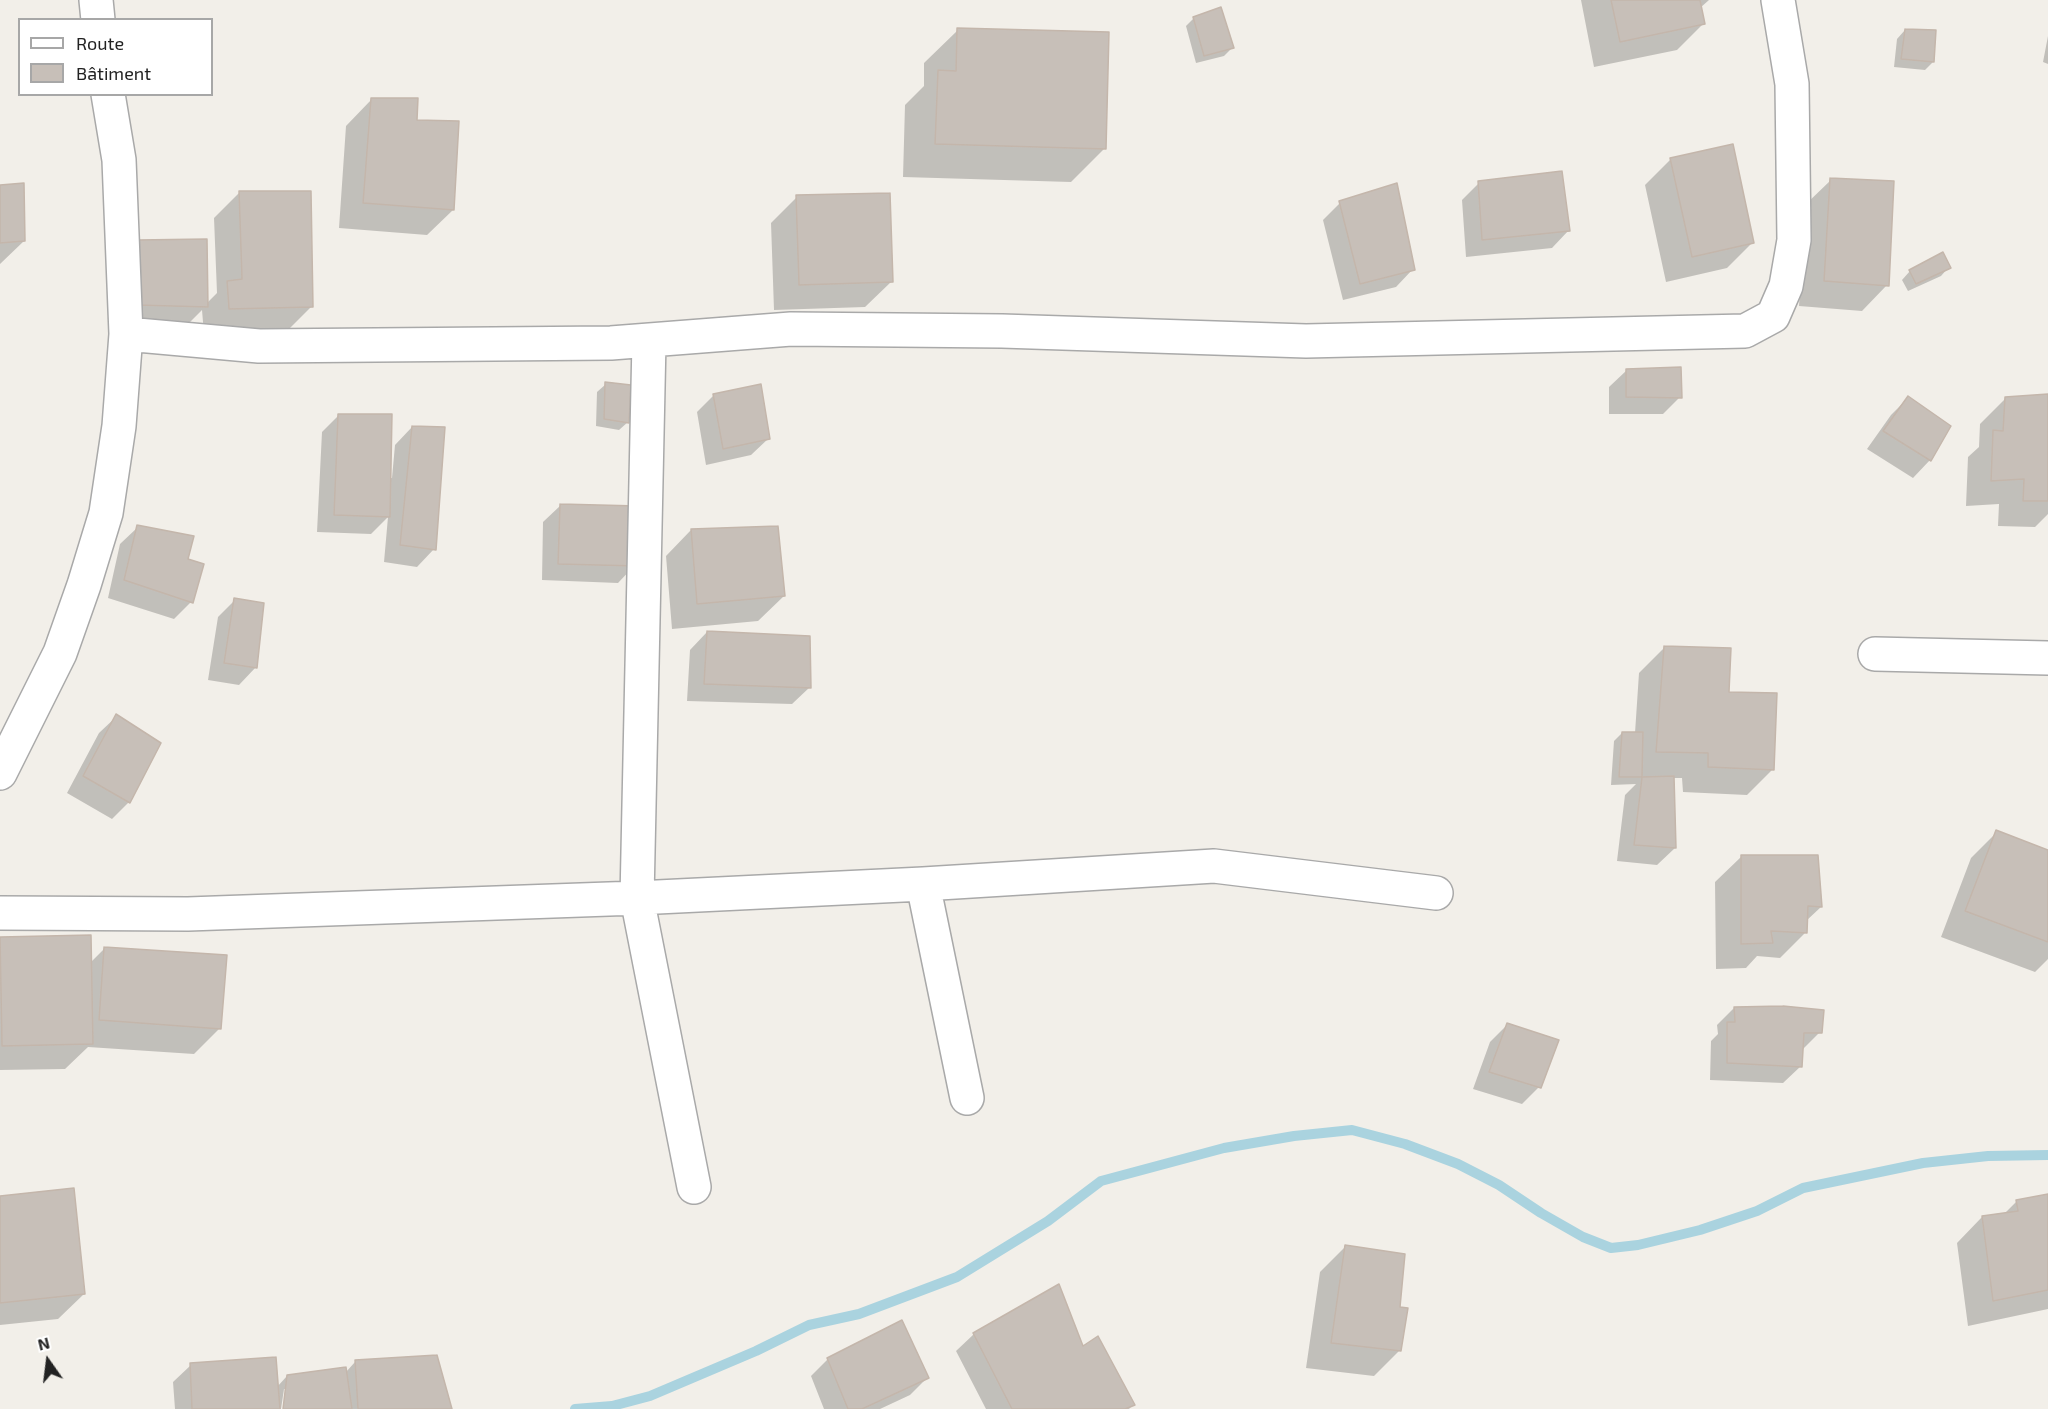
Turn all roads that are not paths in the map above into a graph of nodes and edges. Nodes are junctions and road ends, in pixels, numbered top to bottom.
1 (96, 0) edge
2 (1778, 0) edge
3 (98, 18) edge
4 (108, 96) edge
5 (126, 334) junction
6 (649, 341) junction
7 (1875, 654) dead end
8 (2048, 658) edge
9 (0, 773) edge
10 (923, 884) junction
11 (1436, 893) dead end
12 (637, 898) junction
13 (0, 913) edge
14 (967, 1098) dead end
15 (694, 1187) dead end

1 - 3 street
2 - 6 street
4 - 5 street
5 - 6 street
5 - 9 street
6 - 12 street
7 - 8 street
10 - 11 street
10 - 12 street
10 - 14 street
12 - 13 street
12 - 15 street

